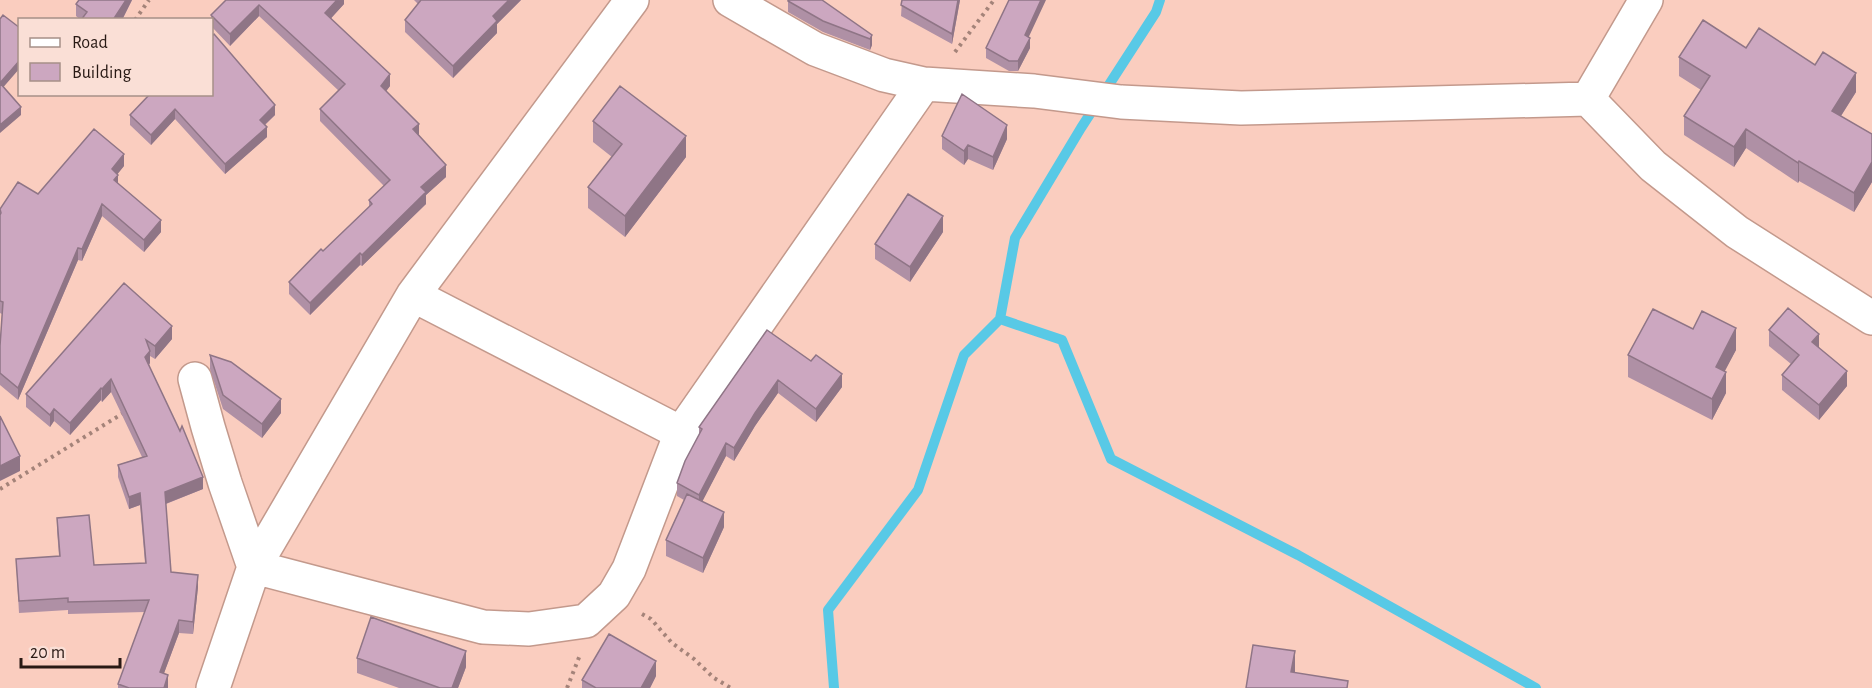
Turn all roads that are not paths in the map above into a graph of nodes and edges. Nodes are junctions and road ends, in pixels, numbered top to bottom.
1 (632, 0) edge
2 (730, 0) edge
3 (1646, 0) edge
4 (924, 84) junction
5 (1588, 99) junction
6 (413, 295) junction
7 (1872, 318) edge
8 (195, 379) dead end
9 (681, 433) junction
10 (254, 567) junction
11 (213, 688) edge

1 - 6 street
2 - 4 street
3 - 5 street
4 - 5 street
4 - 9 street
5 - 7 street
6 - 9 street
6 - 10 street
8 - 10 street
9 - 10 street
10 - 11 street

